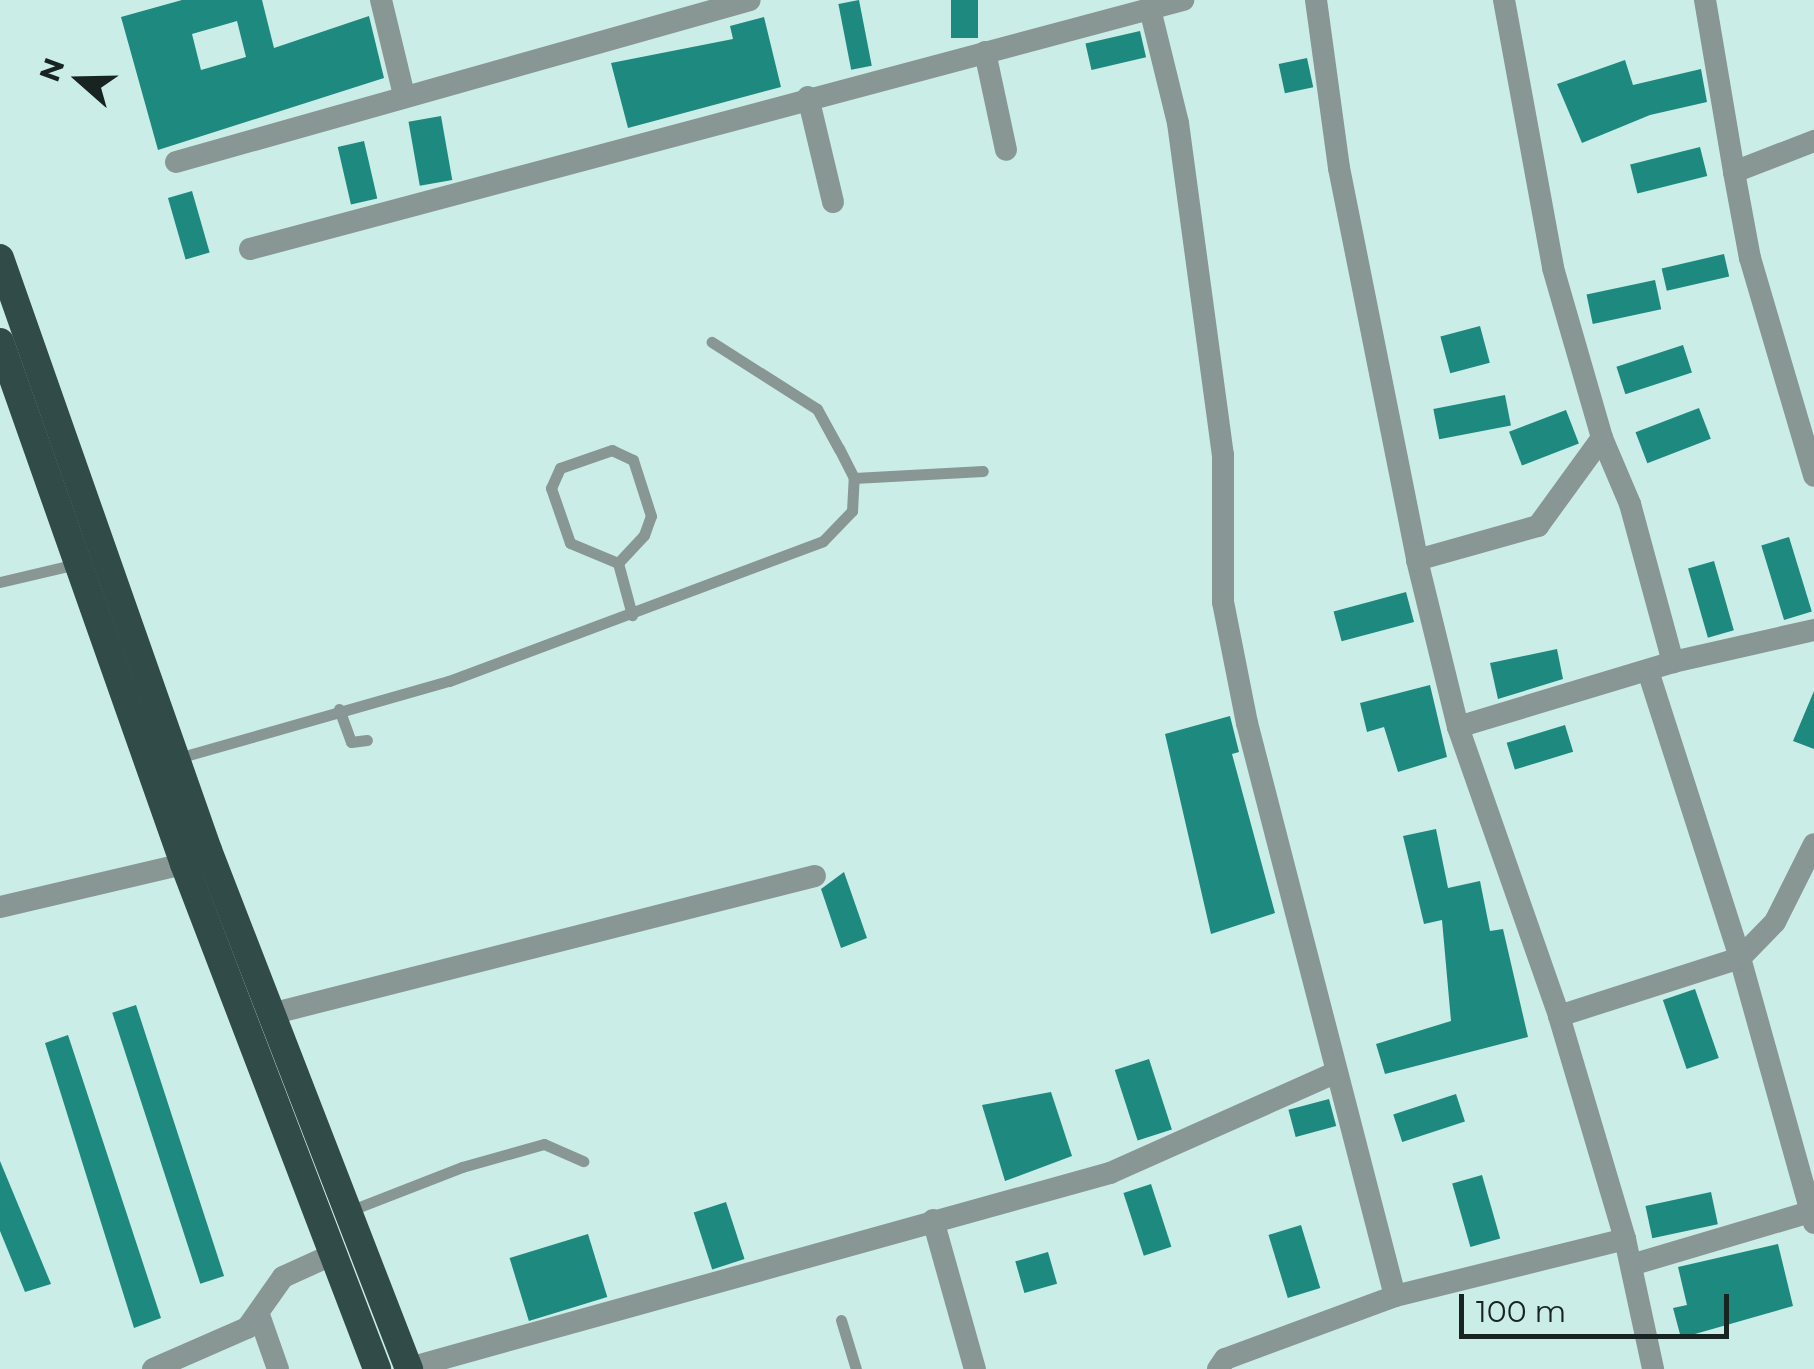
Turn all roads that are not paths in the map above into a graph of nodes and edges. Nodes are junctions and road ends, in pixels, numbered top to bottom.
1 (381, 0) edge
2 (750, 0) edge
3 (1184, 0) edge
4 (1316, 0) edge
5 (1504, 0) edge
6 (1705, 0) edge
7 (1150, 9) junction
8 (985, 52) junction
9 (404, 95) junction
10 (808, 98) junction
11 (1814, 141) edge
12 (1006, 150) dead end
13 (176, 162) dead end
14 (1734, 172) junction
15 (833, 202) dead end
16 (250, 249) dead end
17 (0, 258) edge
18 (0, 342) edge
19 (712, 342) dead end
20 (1602, 438) junction
21 (983, 472) dead end
22 (1814, 476) edge
23 (854, 478) junction
24 (1417, 560) junction
25 (618, 563) junction
26 (76, 564) junction
27 (0, 582) edge
28 (632, 615) junction
29 (1814, 630) edge
30 (1673, 662) junction
31 (1648, 671) junction
32 (340, 709) junction
33 (1458, 727) junction
34 (367, 740) dead end
35 (178, 758) junction
36 (1814, 844) edge
37 (184, 864) junction
38 (815, 876) dead end
39 (0, 907) edge
40 (1740, 958) junction
41 (275, 1013) junction
42 (1559, 1016) junction
43 (1338, 1072) junction
44 (582, 1160) dead end
45 (349, 1211) junction
46 (1812, 1218) edge
47 (932, 1220) junction
48 (1625, 1239) junction
49 (336, 1253) junction
50 (1631, 1264) junction
51 (1395, 1296) junction
52 (260, 1318) junction
53 (842, 1320) dead end
54 (153, 1369) edge
55 (278, 1369) edge
56 (377, 1369) edge
57 (409, 1369) edge
58 (856, 1369) edge
59 (976, 1369) edge
60 (1218, 1369) edge
61 (1653, 1369) edge

1 - 9 street
2 - 9 street
3 - 7 street
4 - 24 street
5 - 20 street
6 - 14 street
7 - 8 street
7 - 43 street
8 - 10 street
8 - 12 street
9 - 13 street
10 - 15 street
10 - 16 street
11 - 14 street
14 - 22 street
17 - 35 highway
18 - 26 highway
19 - 23 lane
20 - 24 street
20 - 30 street
21 - 23 lane
23 - 28 lane
24 - 33 street
25 - 25 lane
25 - 28 lane
26 - 27 lane
26 - 37 highway
28 - 32 lane
29 - 30 street
30 - 31 street
31 - 33 street
31 - 40 street
32 - 34 lane
32 - 35 lane
33 - 42 street
35 - 41 highway
36 - 40 street
37 - 39 street
37 - 49 highway
38 - 41 street
40 - 42 street
40 - 46 street
41 - 45 highway
42 - 48 street
43 - 47 street
43 - 51 street
44 - 45 lane
45 - 57 highway
46 - 50 street
47 - 57 street
47 - 59 street
48 - 50 street
48 - 51 street
49 - 52 street
49 - 56 highway
50 - 61 street
51 - 60 street
52 - 54 street
52 - 55 street
53 - 58 lane

